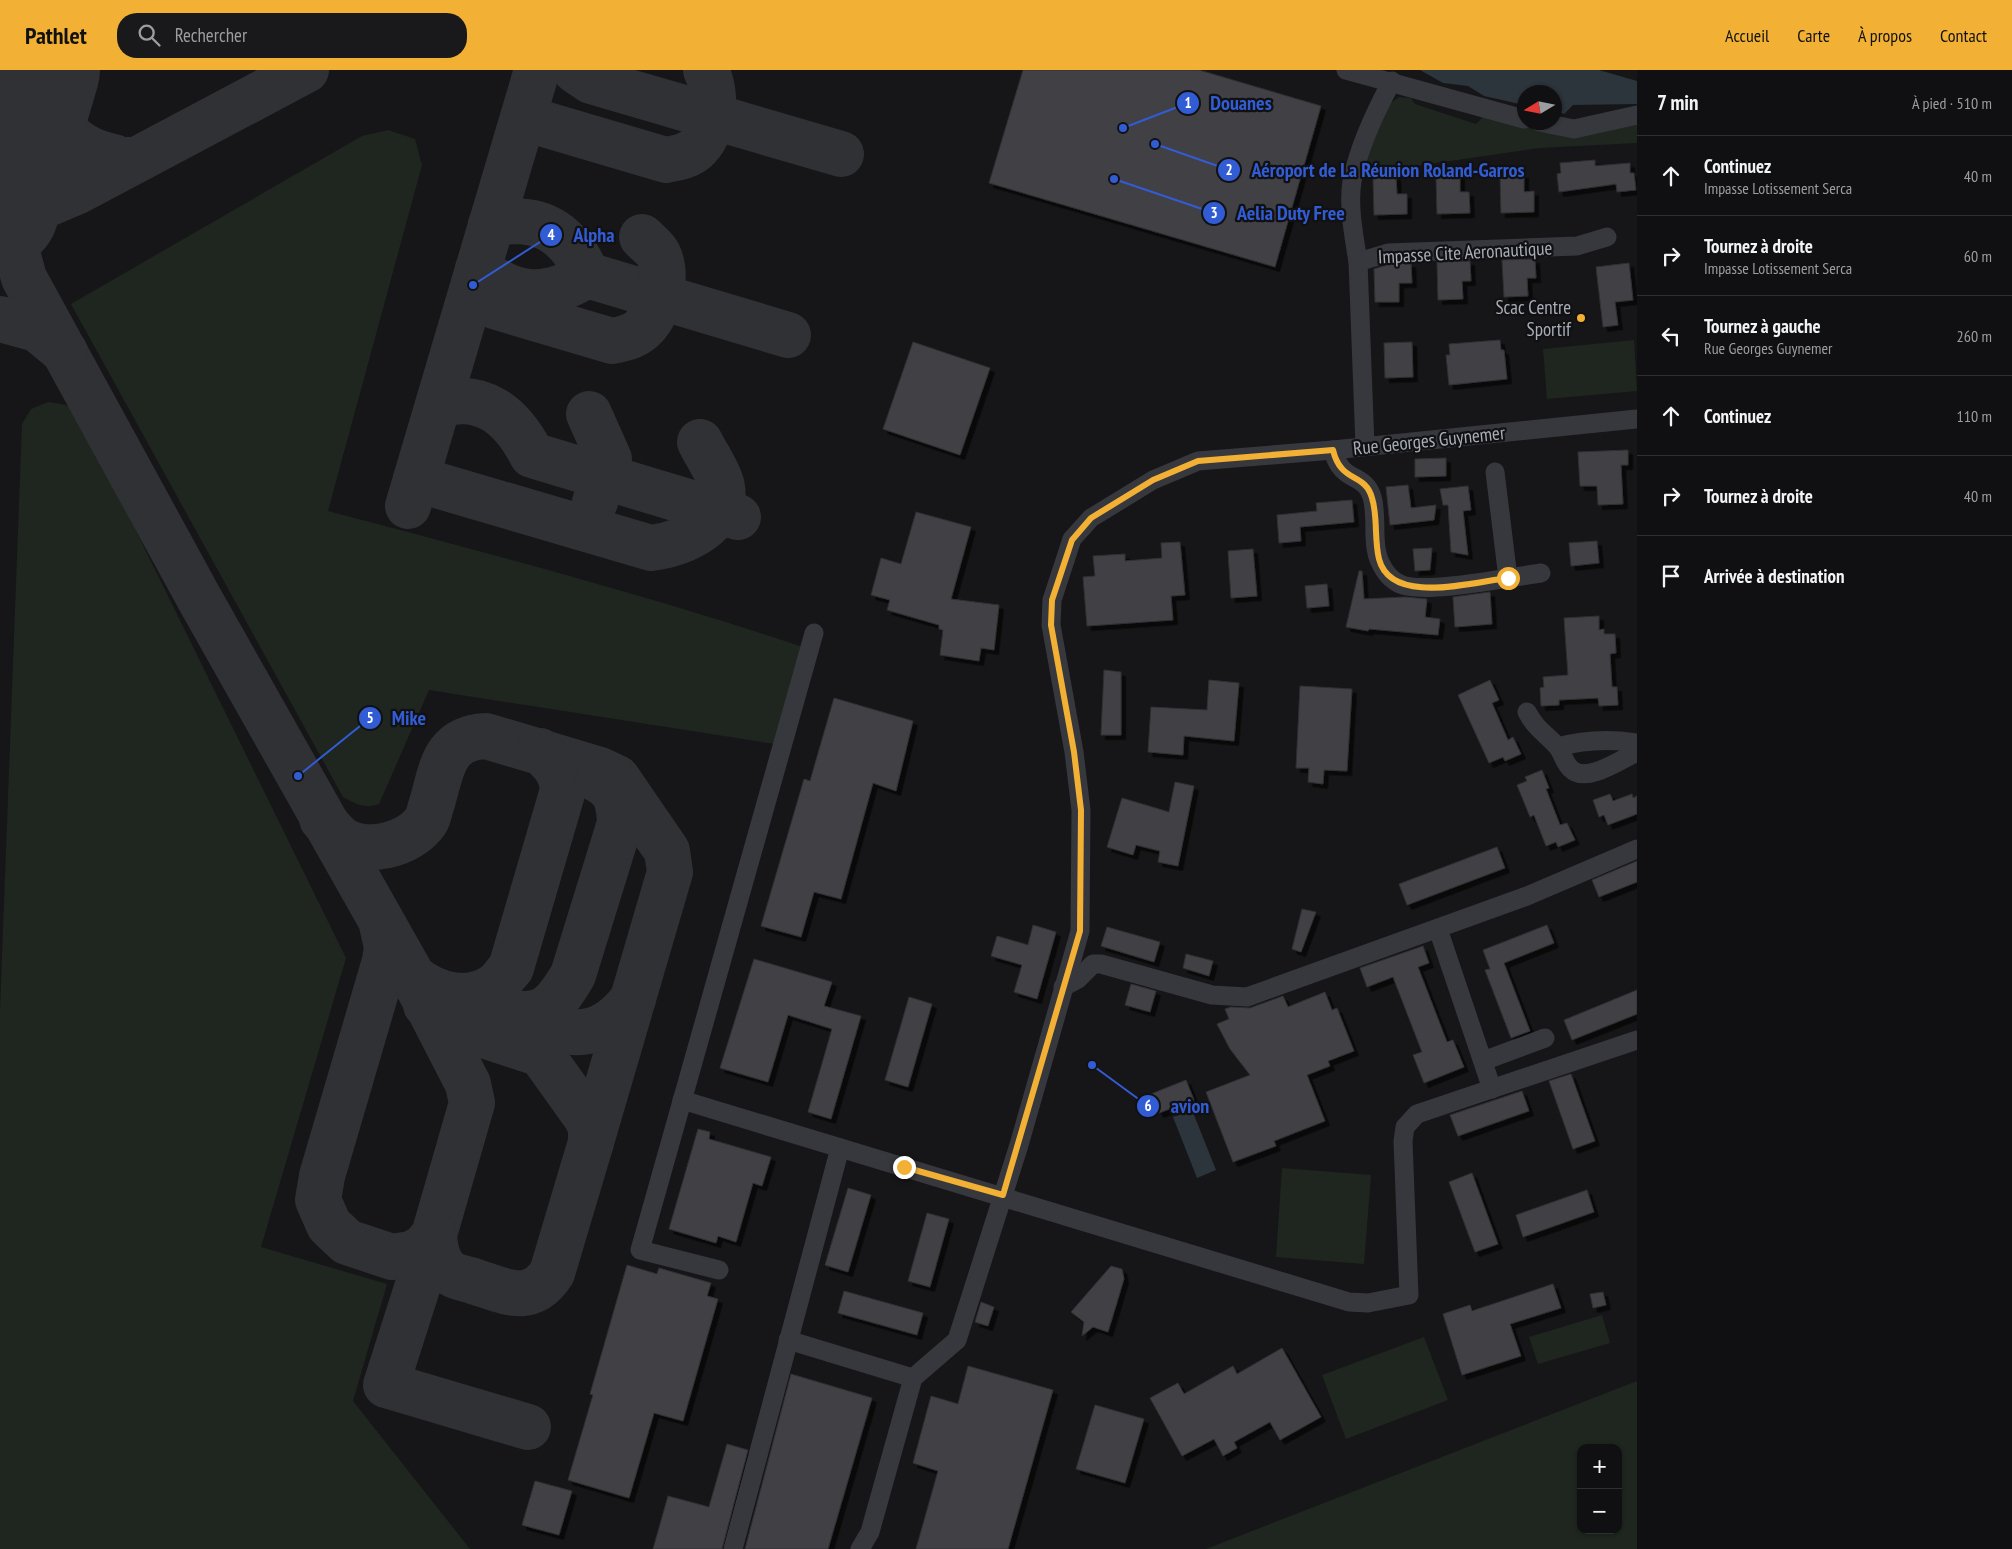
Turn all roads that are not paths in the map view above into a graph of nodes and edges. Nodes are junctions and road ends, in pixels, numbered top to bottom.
1 (1346, 70) edge
2 (1388, 76) edge
3 (1637, 115) edge
4 (1517, 116) edge
5 (1562, 127) edge
6 (1607, 237) dead end
7 (1358, 262) junction
8 (1637, 419) edge
9 (1365, 446) junction
10 (1333, 450) junction
11 (1495, 472) dead end
12 (1541, 573) dead end
13 (1508, 578) junction
14 (814, 633) dead end
15 (1527, 712) dead end
16 (1637, 743) edge
17 (1558, 747) junction
18 (1637, 752) edge
19 (1637, 849) edge
20 (1438, 929) junction
21 (1063, 987) junction
22 (1545, 1038) dead end
23 (1637, 1040) edge
24 (1483, 1061) junction
25 (1492, 1089) junction
26 (682, 1100) junction
27 (840, 1148) junction
28 (1003, 1195) junction
29 (719, 1270) dead end
30 (788, 1340) junction
31 (913, 1378) junction
32 (732, 1549) edge
33 (860, 1549) edge

1 - 2 street
2 - 4 street
2 - 7 street
3 - 5 street
6 - 7 street, Impasse Cite Aeronautique
7 - 9 street, Impasse Cite Aeronautique
8 - 9 street, Rue Georges Guynemer
9 - 10 street, Rue Georges Guynemer
10 - 13 street
10 - 21 street, Rue Georges Guynemer
11 - 13 street
12 - 13 street
14 - 26 street
15 - 17 street
16 - 17 street
17 - 18 street
19 - 20 street
20 - 21 street
20 - 24 street
21 - 28 street, Rue Georges Guynemer
22 - 24 street
23 - 25 street
24 - 25 street
25 - 28 street
26 - 27 street
26 - 29 street
27 - 28 street
27 - 30 street
28 - 31 street, Rue Georges Guynemer
30 - 31 street
30 - 32 street
31 - 33 street

